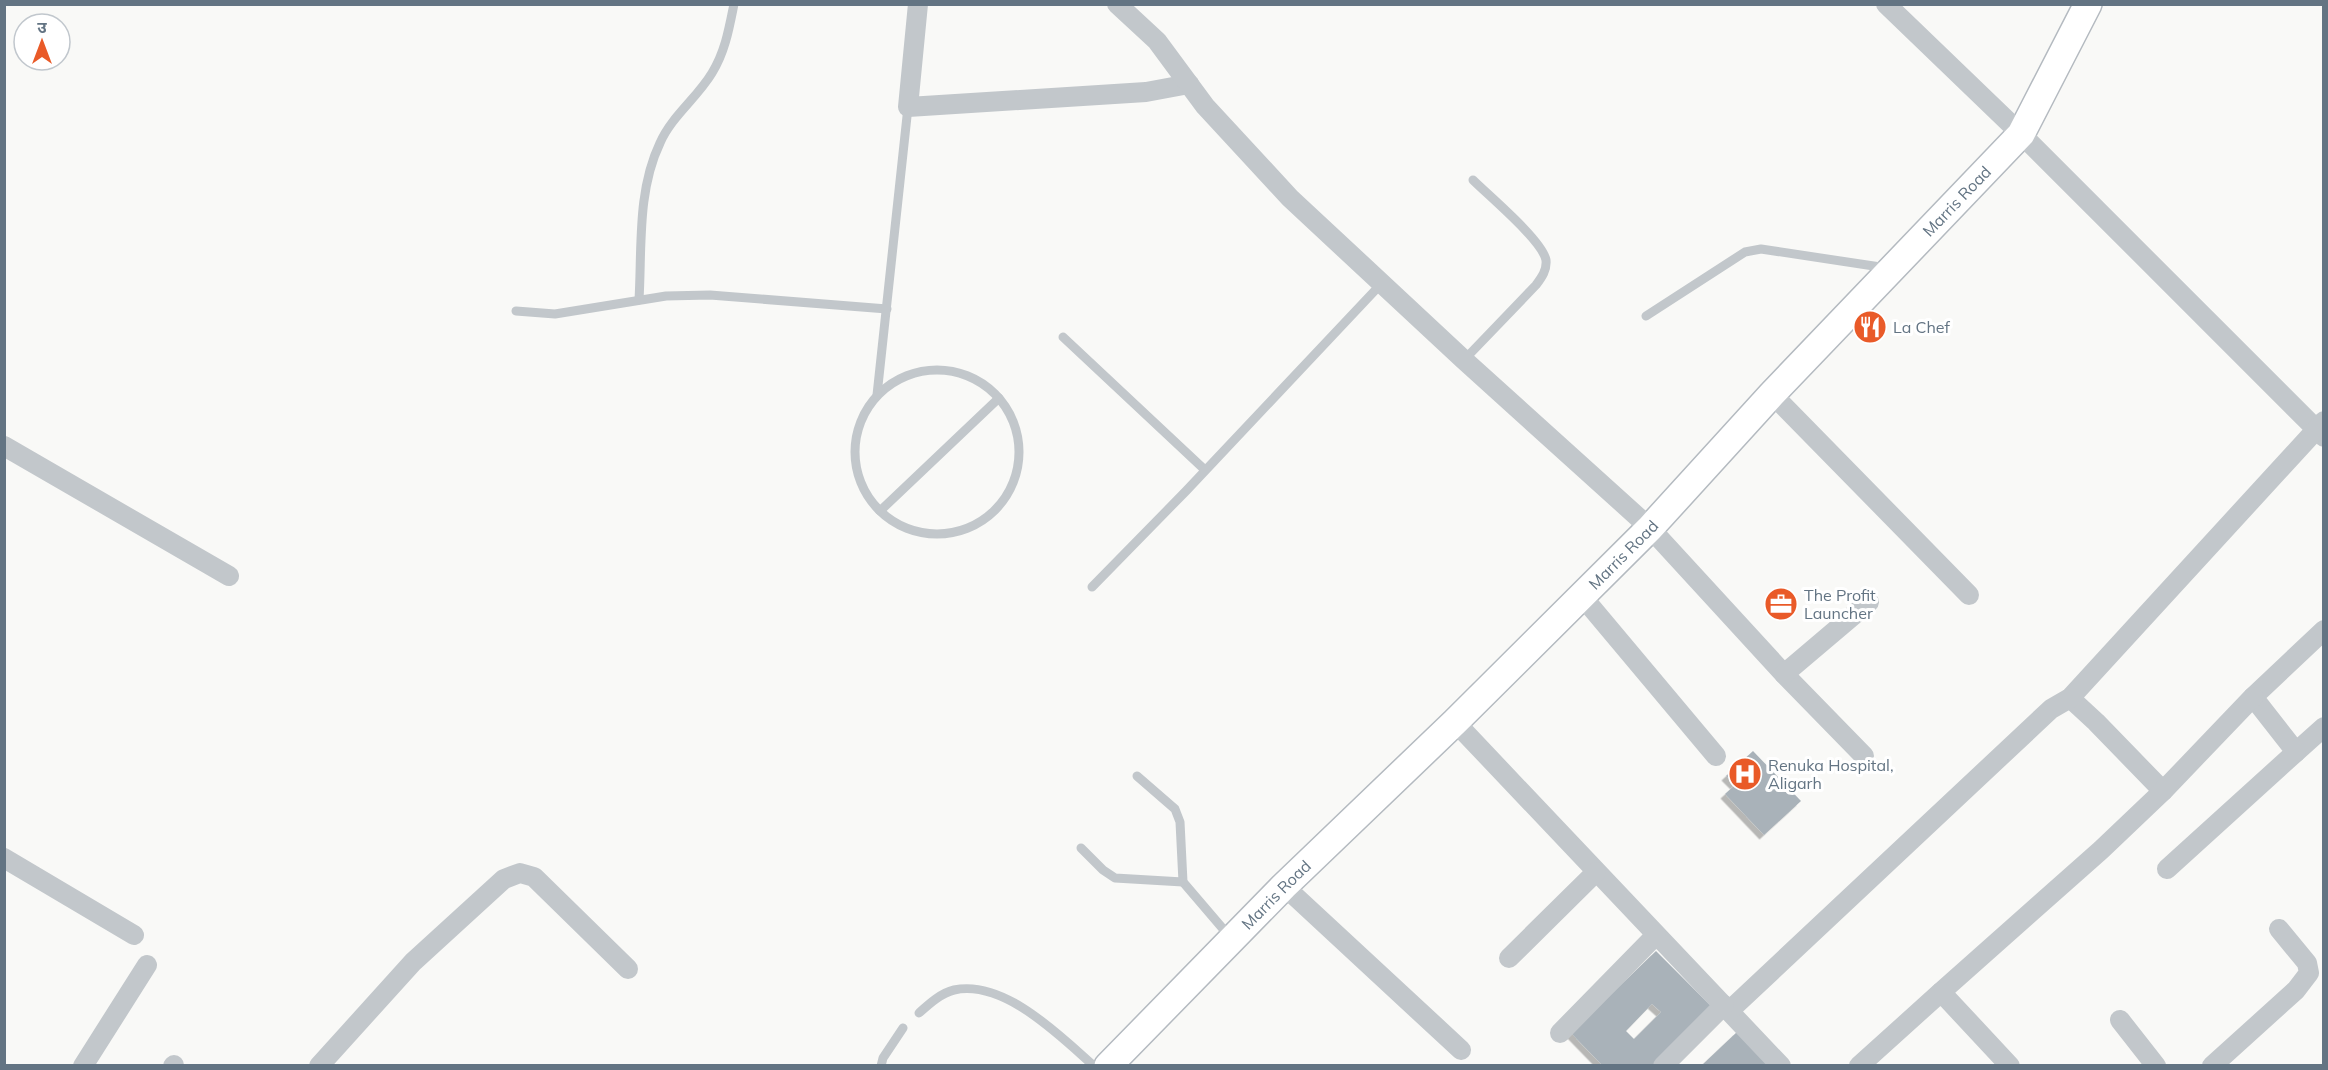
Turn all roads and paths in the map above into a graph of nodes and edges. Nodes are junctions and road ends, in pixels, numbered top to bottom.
1 (734, 4) edge
2 (918, 4) edge
3 (1117, 4) edge
4 (1886, 4) edge
5 (2088, 4) edge
6 (1189, 84) junction
7 (908, 107) junction
8 (2021, 134) junction
9 (1473, 180) dead end
10 (1892, 269) junction
11 (1382, 283) junction
12 (639, 300) junction
13 (886, 309) junction
14 (516, 311) dead end
15 (1646, 316) dead end
16 (1063, 337) dead end
17 (1464, 360) junction
18 (1772, 394) junction
19 (877, 395) junction
20 (999, 398) junction
21 (2321, 429) edge
22 (4, 446) edge
23 (1205, 470) junction
24 (880, 511) junction
25 (1650, 528) junction
26 (229, 576) dead end
27 (1092, 587) dead end
28 (1581, 595) junction
29 (1969, 595) dead end
30 (1869, 602) dead end
31 (2324, 630) edge
32 (1784, 674) junction
33 (2253, 697) junction
34 (2070, 698) junction
35 (1455, 722) junction
36 (2324, 727) edge
37 (2296, 752) junction
38 (1716, 756) dead end
39 (1864, 756) dead end
40 (1137, 776) dead end
41 (2163, 791) junction
42 (1081, 848) dead end
43 (4, 858) edge
44 (2167, 869) dead end
45 (1596, 872) junction
46 (1183, 882) junction
47 (1284, 886) junction
48 (2278, 929) dead end
49 (134, 935) dead end
50 (1656, 935) junction
51 (1231, 939) junction
52 (1509, 958) dead end
53 (147, 965) dead end
54 (628, 969) dead end
55 (1941, 992) junction
56 (1727, 1008) junction
57 (919, 1013) dead end
58 (2120, 1020) dead end
59 (903, 1028) dead end
60 (1560, 1033) dead end
61 (1461, 1050) dead end
62 (83, 1065) edge
63 (319, 1065) edge
64 (881, 1065) edge
65 (1106, 1065) edge
66 (1663, 1065) edge
67 (1781, 1065) edge
68 (1860, 1065) edge
69 (2010, 1065) edge
70 (2156, 1065) edge
71 (2212, 1065) edge

1 - 12 lane
2 - 7 street
3 - 6 street
4 - 8 street
5 - 8 street, Marris Road
6 - 7 street
6 - 11 street
7 - 13 lane
8 - 10 street, Marris Road
8 - 21 street
9 - 17 lane
10 - 15 lane
10 - 18 street, Marris Road
11 - 17 street
11 - 23 lane
12 - 13 lane
12 - 14 lane
13 - 19 lane
16 - 23 lane
17 - 25 street
18 - 25 street, Marris Road
18 - 29 street
19 - 20 lane
19 - 24 lane
20 - 24 lane
20 - 24 lane
21 - 34 street
22 - 26 street
23 - 27 lane
25 - 28 street, Marris Road
25 - 32 street
28 - 35 street, Marris Road
28 - 38 street
30 - 32 street
31 - 33 street
32 - 39 street
33 - 37 street
33 - 41 street
34 - 41 street
34 - 56 street
35 - 45 street
35 - 47 street, Marris Road
36 - 37 street
37 - 44 street
40 - 46 lane
41 - 55 street
42 - 46 lane
43 - 49 street
45 - 50 street
45 - 52 street
46 - 51 lane
47 - 51 street, Marris Road
47 - 61 street
48 - 71 street
50 - 56 street
50 - 60 street
51 - 65 street, Marris Road
53 - 62 street
54 - 63 street
55 - 68 street
55 - 69 street
56 - 66 street
56 - 67 street
57 - 65 lane
58 - 70 street
59 - 64 lane

